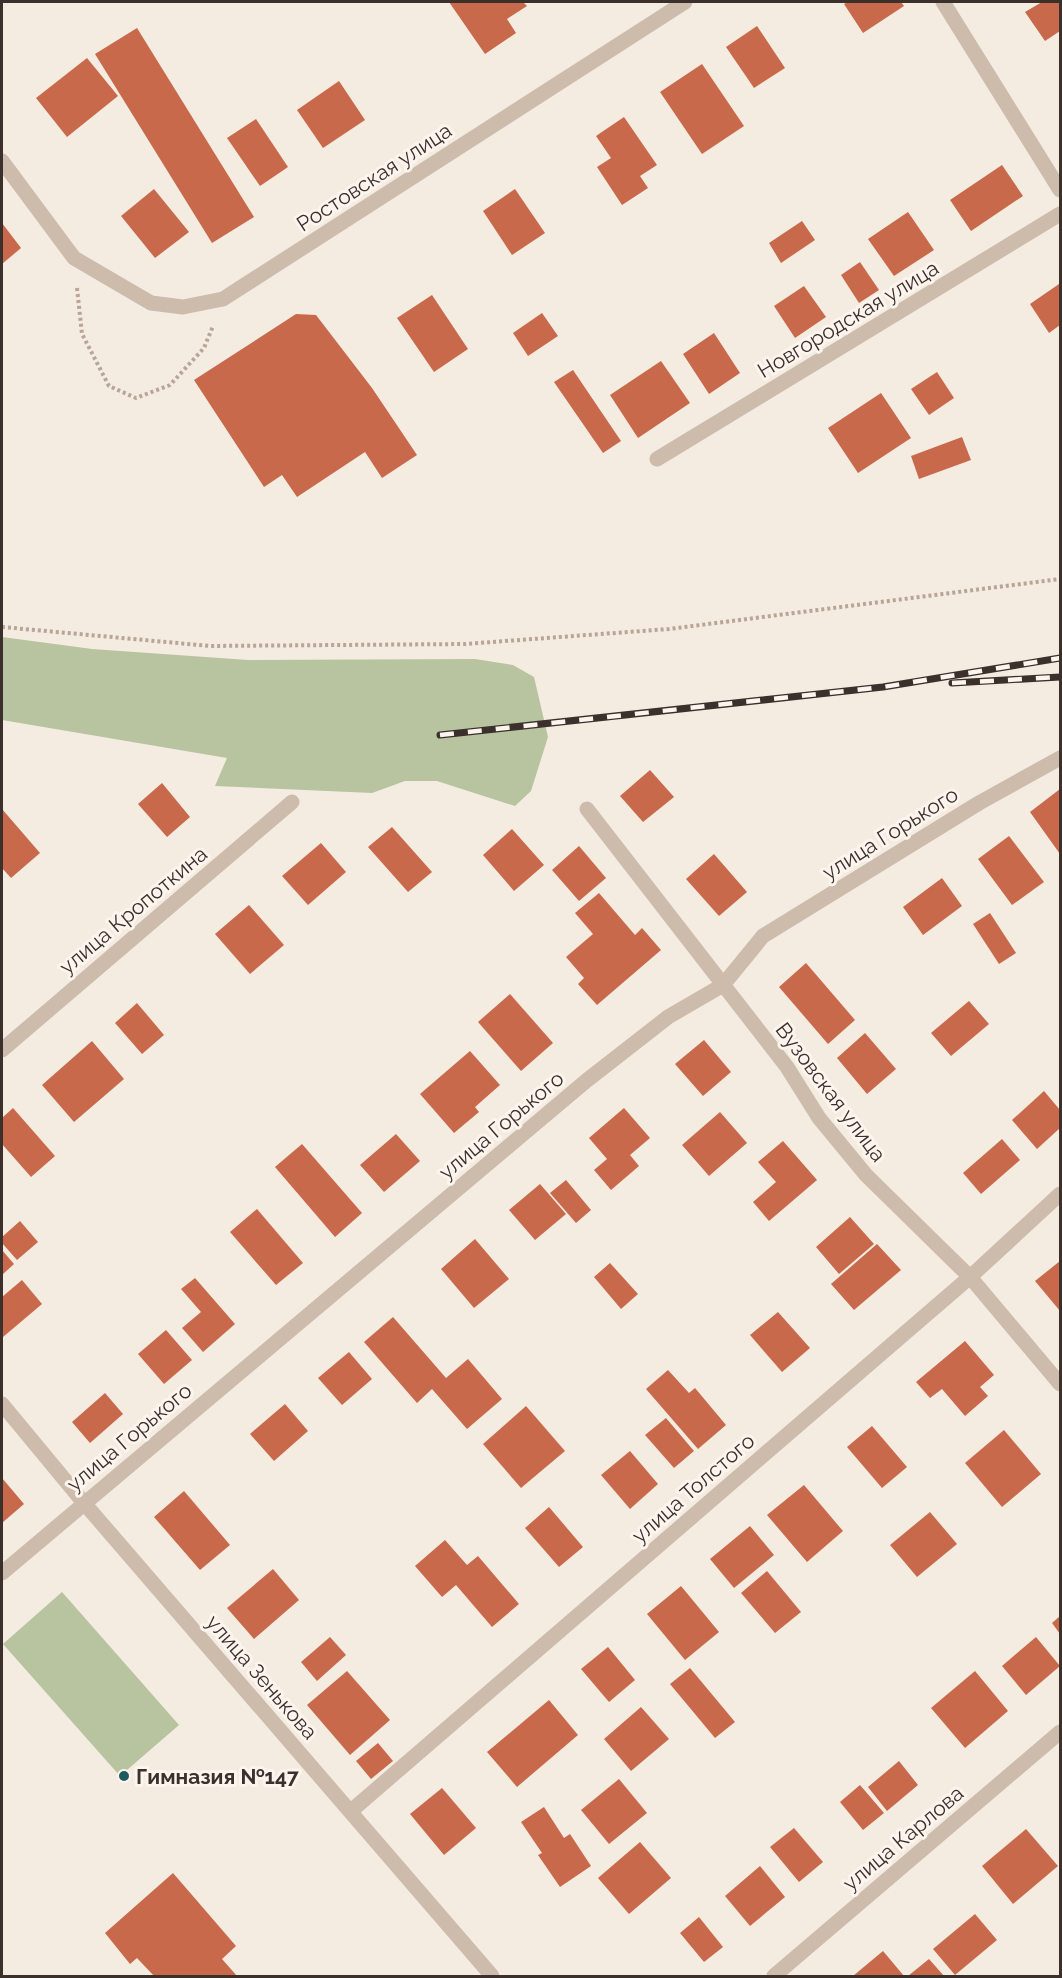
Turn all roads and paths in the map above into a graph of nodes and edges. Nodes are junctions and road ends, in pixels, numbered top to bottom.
1 (685, 2) edge
2 (943, 2) edge
3 (2, 161) edge
4 (1060, 190) edge
5 (1060, 214) edge
6 (74, 258) junction
7 (224, 299) junction
8 (657, 459) dead end
9 (1060, 579) edge
10 (2, 627) edge
11 (1060, 758) edge
12 (292, 802) dead end
13 (587, 809) dead end
14 (723, 986) junction
15 (2, 1050) edge
16 (1060, 1194) edge
17 (970, 1277) junction
18 (1060, 1384) edge
19 (2, 1404) edge
20 (84, 1503) junction
21 (2, 1573) edge
22 (1060, 1732) edge
23 (351, 1811) junction
24 (492, 1977) edge
25 (774, 1977) edge

1 - 7 street, Ростовская улица
2 - 4 street
3 - 6 street
5 - 8 street, Новгородская улица
6 - 7 street, Ростовская улица
6 - 7 path
9 - 10 path
11 - 14 street, улица Горького
12 - 15 street, улица Кропоткина
13 - 14 street, Вузовская улица
14 - 17 street, Вузовская улица
14 - 20 street, улица Горького
16 - 17 street, улица Толстого
17 - 18 street, Вузовская улица
17 - 23 street, улица Толстого
19 - 20 street, улица Зенькова
20 - 21 street, улица Горького
20 - 23 street, улица Зенькова
22 - 25 street, улица Карлова
23 - 24 street, улица Зенькова

